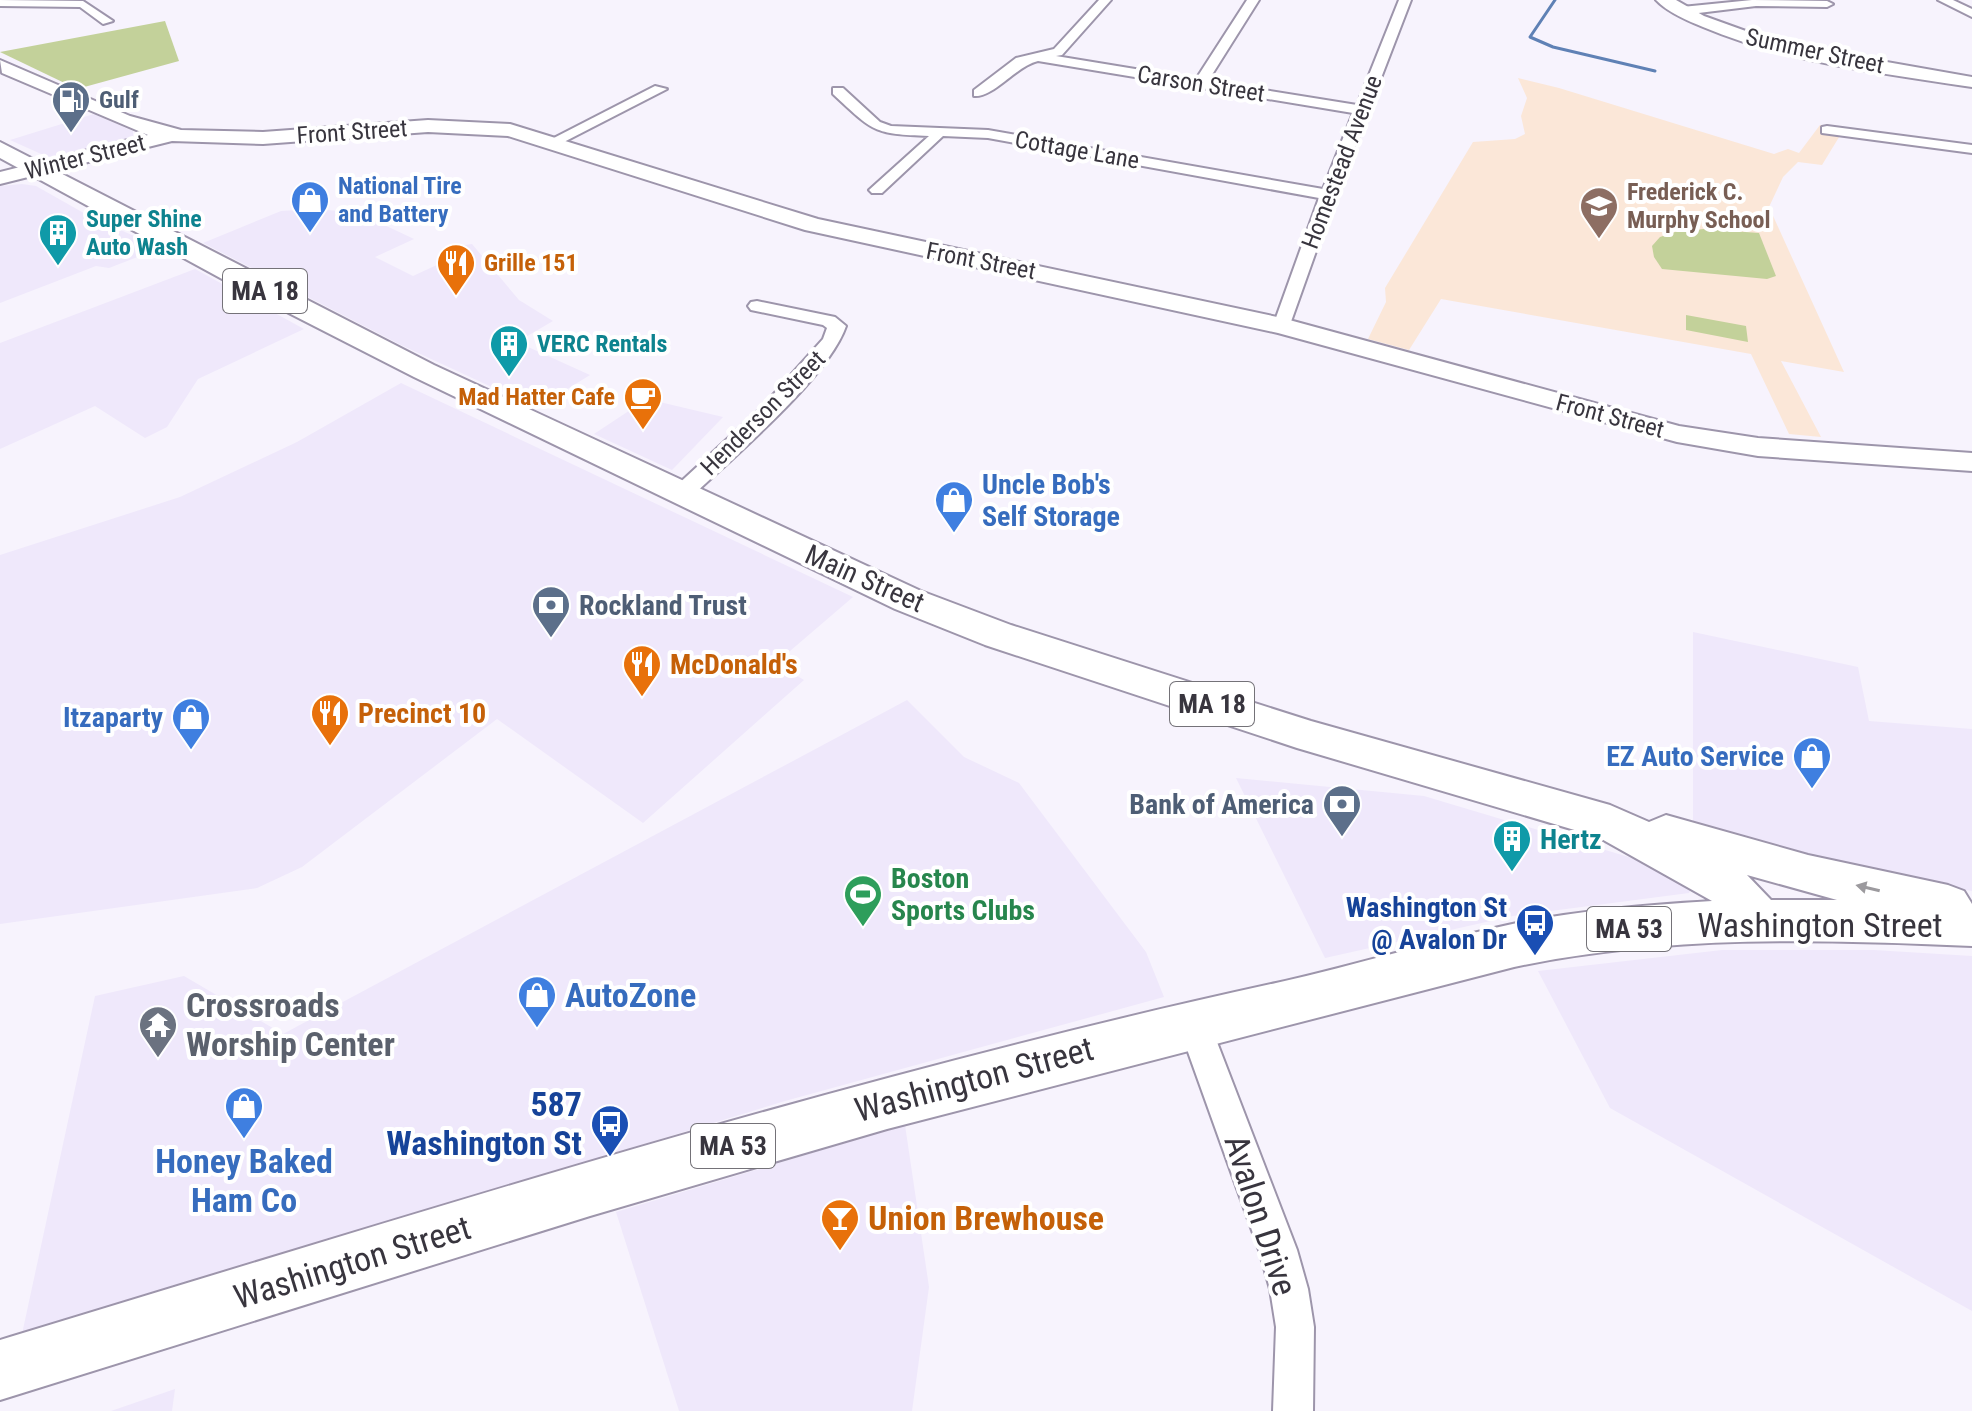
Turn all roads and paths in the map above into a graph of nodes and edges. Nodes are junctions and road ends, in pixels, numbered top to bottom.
1 (1105, 0) edge
2 (1253, 0) edge
3 (1405, 0) edge
4 (1664, 0) edge
5 (1944, 0) edge
6 (0, 3) edge
7 (1827, 4) dead end
8 (1682, 11) junction
9 (1972, 13) edge
10 (107, 21) dead end
11 (1042, 58) junction
12 (0, 65) edge
13 (1972, 82) edge
14 (1200, 84) junction
15 (660, 89) dead end
16 (838, 91) dead end
17 (979, 93) dead end
18 (1360, 110) junction
19 (1827, 130) dead end
20 (937, 132) junction
21 (170, 135) junction
22 (553, 142) junction
23 (0, 149) edge
24 (1972, 149) edge
25 (37, 169) junction
26 (0, 178) edge
27 (877, 190) dead end
28 (1328, 195) junction
29 (757, 306) dead end
30 (1282, 326) junction
31 (1972, 462) edge
32 (682, 493) junction
33 (1610, 823) junction
34 (1696, 841) junction
35 (1972, 910) edge
36 (1773, 920) junction
37 (1972, 925) edge
38 (1194, 1024) junction
39 (0, 1370) edge
40 (1293, 1411) edge

1 - 11 street
2 - 14 street
3 - 18 street, Homestead Avenue
4 - 8 street, Summer Street
5 - 9 street
6 - 10 street
7 - 8 street
8 - 13 street, Summer Street
11 - 14 street, Carson Street
11 - 17 street
12 - 21 street, Front Street
14 - 18 street, Carson Street
15 - 22 street
16 - 20 street, Cottage Lane
18 - 28 street, Homestead Avenue
19 - 24 street
20 - 27 street
20 - 28 street, Cottage Lane
21 - 22 street, Front Street
21 - 25 street, Winter Street
22 - 30 street, Front Street
23 - 25 main road, Main Street / MA 18
25 - 26 street, Winter Street
25 - 32 main road, Main Street / MA 18
28 - 30 street, Homestead Avenue
29 - 32 street, Henderson Street
30 - 31 street, Front Street
32 - 33 main road, Main Street / MA 18
33 - 34 main road, MA 18
33 - 36 main road, Main Street / MA 18
35 -> 34 main road
34 - 36 main road, MA 18
36 - 37 main road, Washington Street / MA 53
36 - 38 main road, Washington Street / MA 53
38 - 39 main road, Washington Street / MA 53
38 - 40 street, Avalon Drive

